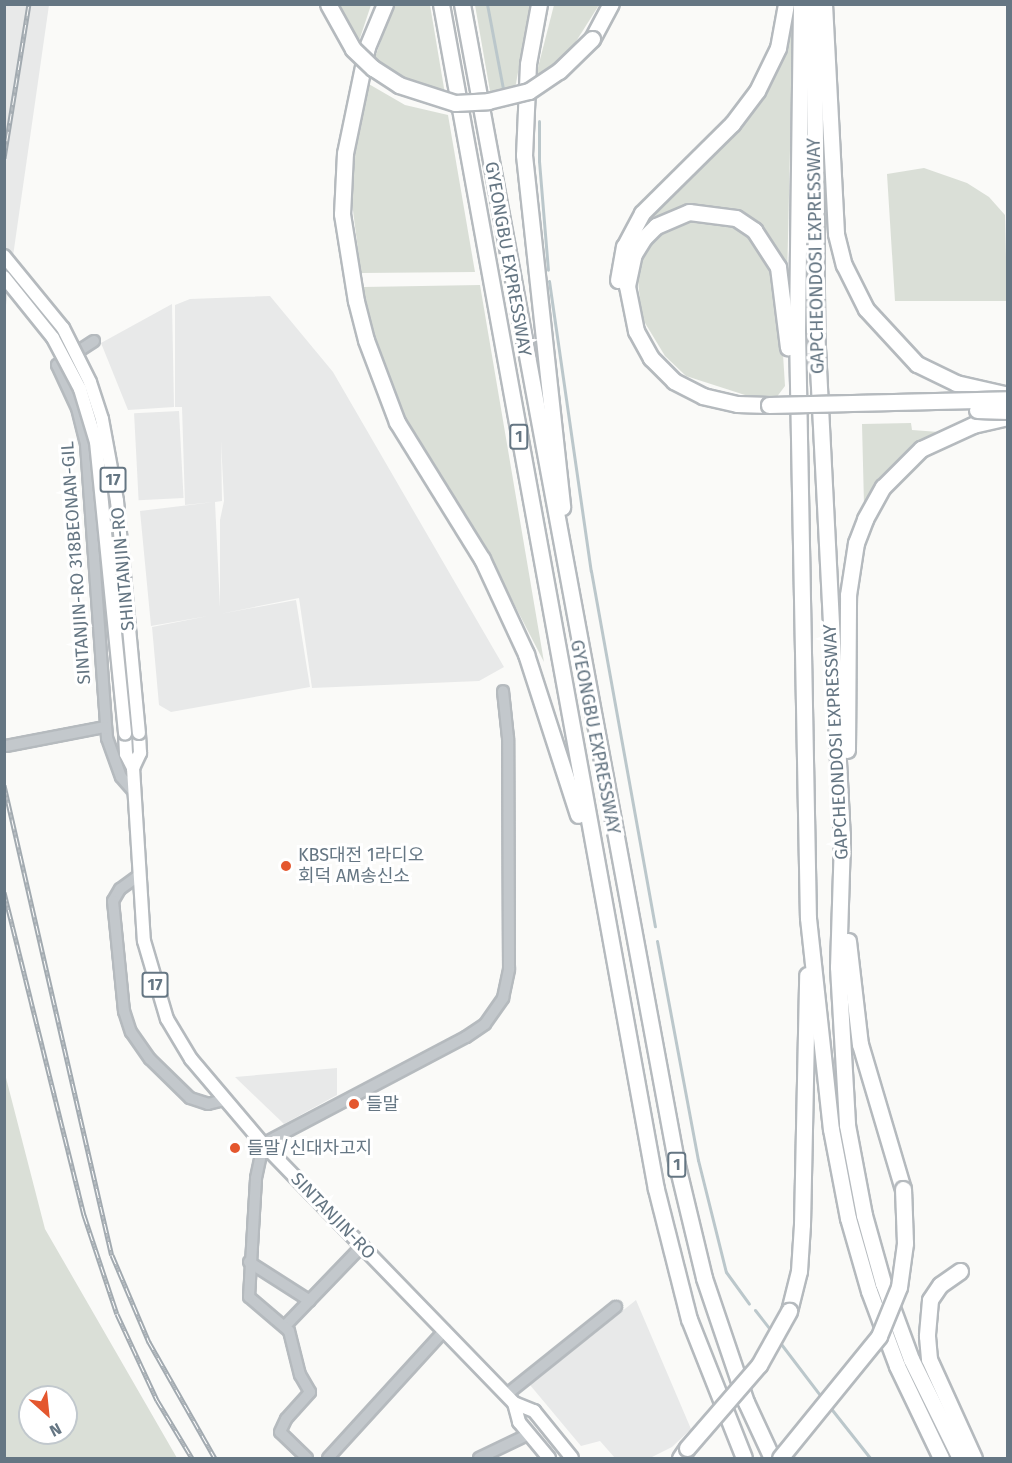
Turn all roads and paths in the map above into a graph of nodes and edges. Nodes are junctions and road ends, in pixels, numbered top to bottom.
1 (328, 4) edge
2 (385, 4) edge
3 (441, 4) edge
4 (462, 4) edge
5 (539, 4) edge
6 (611, 4) edge
7 (786, 4) edge
8 (801, 4) edge
9 (814, 4) edge
10 (824, 4) edge
11 (4, 256) edge
12 (4, 277) edge
13 (94, 341) dead end
14 (1008, 397) edge
15 (771, 409) junction
16 (1008, 411) edge
17 (1008, 417) edge
18 (802, 510) junction
19 (572, 614) junction
20 (503, 691) dead end
21 (106, 732) junction
22 (139, 733) joint
23 (124, 734) joint
24 (6, 746) dead end
25 (133, 768) junction
26 (134, 792) junction
27 (842, 840) junction
28 (596, 870) junction
29 (138, 876) junction
30 (842, 893) junction
31 (808, 918) junction
32 (224, 1100) junction
33 (263, 1144) junction
34 (362, 1246) junction
35 (249, 1262) junction
36 (960, 1271) dead end
37 (310, 1301) junction
38 (616, 1307) dead end
39 (285, 1326) junction
40 (445, 1330) junction
41 (510, 1399) junction
42 (530, 1434) junction
43 (684, 1453) edge
44 (307, 1458) edge
45 (328, 1458) edge
46 (479, 1458) edge
47 (549, 1458) edge
48 (572, 1458) edge
49 (744, 1458) edge
50 (772, 1458) edge
51 (780, 1458) edge
52 (942, 1458) edge
53 (960, 1458) edge
54 (974, 1458) edge

1 - 6 highway, bridge
2 - 28 highway
3 - 28 highway, GYEONGBU EXPRESSWAY / 1
4 - 19 highway, GYEONGBU EXPRESSWAY / 1
5 - 19 highway
7 - 15 highway
8 - 18 highway, GAPCHEONDOSI EXPRESSWAY
9 - 27 highway, GAPCHEONDOSI EXPRESSWAY
10 - 14 highway
11 - 22 main road, SHINTANJIN-RO / 17, bridge
12 - 23 main road, SHINTANJIN-RO / 17, bridge
13 - 21 street, SINTANJIN-RO 318BEONAN-GIL
14 - 15 highway, bridge
15 - 16 highway, bridge
15 - 18 highway
17 - 27 highway
18 - 31 highway, GAPCHEONDOSI EXPRESSWAY
19 - 50 highway, GYEONGBU EXPRESSWAY / 1
20 - 33 street
21 - 24 street
21 - 26 street, SINTANJIN-RO 318BEONAN-GIL
22 - 25 main road, SINTANJIN-RO / 17
23 - 25 main road, SINTANJIN-RO / 17
25 - 26 main road, SINTANJIN-RO / 17
26 - 29 main road, SINTANJIN-RO / 17
27 - 30 highway, GAPCHEONDOSI EXPRESSWAY
28 - 49 highway, GYEONGBU EXPRESSWAY / 1
29 - 32 main road, SINTANJIN-RO / 17
29 - 32 street
30 - 51 highway, bridge
30 - 53 highway, GAPCHEONDOSI EXPRESSWAY
31 - 43 highway, bridge
31 - 52 highway, GAPCHEONDOSI EXPRESSWAY
32 - 33 main road, SINTANJIN-RO / 17
33 - 34 main road, SINTANJIN-RO / 17
33 - 35 street
34 - 37 street
34 - 40 main road, SINTANJIN-RO / 17
35 - 37 street
35 - 39 street
36 - 54 highway
37 - 39 street
38 - 41 street
39 - 44 street
40 - 41 main road, SINTANJIN-RO / 17
40 - 45 street
41 - 42 main road, SINTANJIN-RO / 17
41 - 48 main road, SINTANJIN-RO / 17
42 - 46 street
42 - 47 main road, SINTANJIN-RO / 17

